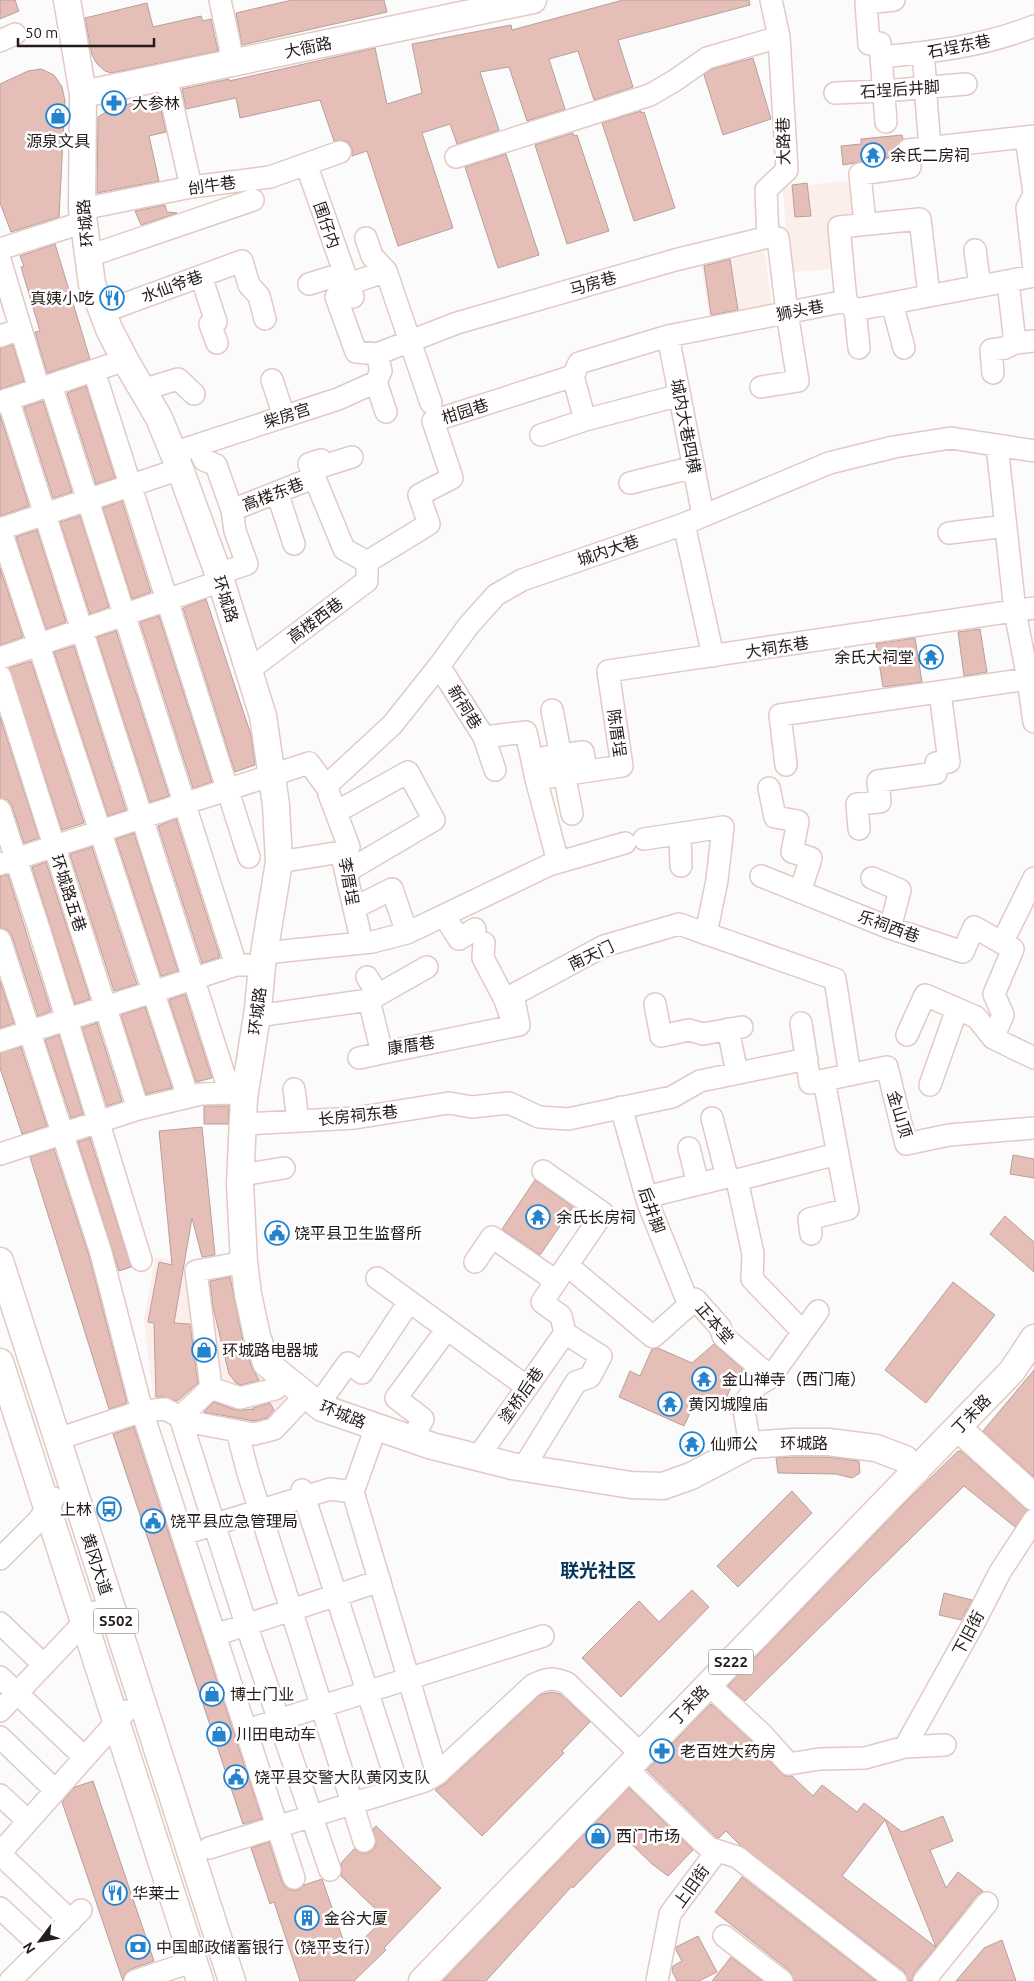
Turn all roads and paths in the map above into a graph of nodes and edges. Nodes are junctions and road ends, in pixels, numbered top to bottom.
1 (67, 0) edge
2 (220, 0) edge
3 (533, 0) edge
4 (771, 0) edge
5 (894, 0) edge
6 (1034, 26) edge
7 (779, 37) junction
8 (923, 53) junction
9 (881, 57) junction
10 (231, 63) junction
11 (166, 76) junction
12 (966, 84) dead end
13 (884, 91) junction
14 (835, 93) dead end
15 (926, 93) junction
16 (83, 94) junction
17 (886, 122) dead end
18 (1030, 136) edge
19 (930, 148) junction
20 (340, 152) dead end
21 (456, 157) dead end
22 (306, 164) junction
23 (191, 187) junction
24 (1034, 194) edge
25 (253, 200) dead end
26 (83, 216) junction
27 (864, 224) junction
28 (366, 238) dead end
29 (773, 238) junction
30 (0, 249) edge
31 (975, 250) dead end
32 (88, 256) junction
33 (0, 260) edge
34 (1034, 269) edge
35 (386, 271) junction
36 (200, 276) junction
37 (1034, 276) edge
38 (1008, 282) junction
39 (309, 284) dead end
40 (349, 286) junction
41 (980, 286) junction
42 (929, 295) junction
43 (892, 303) junction
44 (851, 306) junction
45 (103, 312) junction
46 (787, 313) junction
47 (265, 319) dead end
48 (21, 329) junction
49 (0, 336) edge
50 (668, 336) junction
51 (411, 341) junction
52 (1024, 342) edge
53 (217, 343) dead end
54 (859, 348) dead end
55 (904, 348) dead end
56 (377, 354) junction
57 (125, 360) junction
58 (94, 371) junction
59 (993, 373) dead end
60 (573, 376) junction
61 (272, 380) dead end
62 (376, 382) junction
63 (45, 387) junction
64 (761, 387) dead end
65 (142, 390) junction
66 (194, 394) dead end
67 (680, 395) junction
68 (4, 400) edge
69 (431, 402) dead end
70 (386, 412) dead end
71 (284, 416) junction
72 (585, 420) junction
73 (541, 436) dead end
74 (997, 445) junction
75 (1034, 451) edge
76 (183, 456) junction
77 (352, 457) dead end
78 (694, 467) junction
79 (313, 478) junction
80 (630, 482) dead end
81 (277, 492) junction
82 (232, 510) junction
83 (703, 516) junction
84 (684, 524) junction
85 (1006, 526) junction
86 (0, 528) edge
87 (949, 533) dead end
88 (294, 544) dead end
89 (366, 562) junction
90 (219, 577) junction
91 (1024, 609) edge
92 (713, 656) junction
93 (0, 658) edge
94 (439, 666) junction
95 (249, 670) junction
96 (1029, 670) edge
97 (608, 672) joint
98 (0, 676) edge
99 (940, 692) junction
100 (552, 710) dead end
101 (1034, 722) edge
102 (484, 737) junction
103 (562, 765) junction
104 (786, 765) dead end
105 (534, 769) junction
106 (495, 770) dead end
107 (271, 775) junction
108 (768, 788) dead end
109 (329, 794) dead end
110 (347, 806) dead end
111 (0, 810) edge
112 (572, 814) dead end
113 (859, 829) dead end
114 (680, 834) junction
115 (341, 852) junction
116 (249, 857) dead end
117 (279, 862) junction
118 (558, 862) junction
119 (0, 864) edge
120 (681, 866) dead end
121 (346, 872) junction
122 (760, 876) dead end
123 (872, 878) dead end
124 (1034, 878) edge
125 (800, 892) junction
126 (354, 908) junction
127 (445, 917) junction
128 (890, 928) junction
129 (407, 933) junction
130 (706, 934) junction
131 (0, 940) edge
132 (362, 943) junction
133 (1002, 943) junction
134 (263, 960) junction
135 (236, 964) junction
136 (428, 967) dead end
137 (367, 977) dead end
138 (373, 998) junction
139 (655, 1004) dead end
140 (957, 1009) junction
141 (257, 1016) junction
142 (801, 1023) dead end
143 (514, 1026) junction
144 (907, 1035) dead end
145 (993, 1038) junction
146 (0, 1041) edge
147 (382, 1053) junction
148 (359, 1058) dead end
149 (1034, 1058) edge
150 (807, 1059) junction
151 (737, 1073) junction
152 (850, 1075) junction
153 (817, 1082) junction
154 (930, 1085) dead end
155 (294, 1089) dead end
156 (237, 1096) junction
157 (188, 1097) junction
158 (621, 1107) junction
159 (138, 1110) junction
160 (712, 1118) dead end
161 (298, 1121) junction
162 (244, 1124) junction
163 (1034, 1128) edge
164 (689, 1148) dead end
165 (0, 1154) edge
166 (837, 1154) junction
167 (284, 1168) dead end
168 (543, 1171) dead end
169 (241, 1174) junction
170 (698, 1184) junction
171 (646, 1197) junction
172 (811, 1234) dead end
173 (142, 1260) dead end
174 (0, 1262) edge
175 (244, 1262) junction
176 (475, 1262) dead end
177 (562, 1273) junction
178 (377, 1278) dead end
179 (409, 1302) junction
180 (689, 1304) junction
181 (818, 1310) dead end
182 (447, 1328) junction
183 (802, 1331) junction
184 (565, 1333) junction
185 (1034, 1338) edge
186 (0, 1362) edge
187 (285, 1380) junction
188 (757, 1385) junction
189 (527, 1386) junction
190 (211, 1388) junction
191 (312, 1400) junction
192 (142, 1411) junction
193 (180, 1416) junction
194 (376, 1427) junction
195 (958, 1428) junction
196 (237, 1431) junction
197 (70, 1435) dead end
198 (412, 1439) junction
199 (750, 1445) junction
200 (478, 1457) junction
201 (524, 1467) junction
202 (917, 1470) junction
203 (302, 1490) dead end
204 (353, 1492) junction
205 (55, 1496) dead end
206 (1034, 1497) edge
207 (1034, 1520) edge
208 (183, 1534) junction
209 (0, 1559) edge
210 (380, 1581) junction
211 (291, 1610) junction
212 (94, 1612) dead end
213 (0, 1623) edge
214 (246, 1624) junction
215 (215, 1634) junction
216 (543, 1636) dead end
217 (44, 1665) junction
218 (0, 1677) edge
219 (709, 1685) junction
220 (17, 1693) junction
221 (0, 1711) edge
222 (126, 1711) dead end
223 (246, 1730) junction
224 (0, 1737) edge
225 (945, 1745) dead end
226 (905, 1747) junction
227 (84, 1757) junction
228 (634, 1762) junction
229 (437, 1774) junction
230 (399, 1789) junction
231 (55, 1790) junction
232 (0, 1795) edge
233 (28, 1821) junction
234 (364, 1842) dead end
235 (209, 1848) dead end
236 (713, 1850) junction
237 (0, 1853) edge
238 (330, 1870) dead end
239 (294, 1878) dead end
240 (987, 1903) dead end
241 (0, 1908) edge
242 (724, 1936) dead end
243 (43, 1948) junction
244 (197, 1971) edge
245 (9, 1978) edge
246 (135, 1981) edge
247 (232, 1981) edge
248 (422, 1981) edge
249 (657, 1981) edge
250 (782, 1981) edge
251 (896, 1981) edge
252 (924, 1981) edge

1 - 16 main road, 环城路
2 - 10 street
3 - 10 main road, 大衙路
4 - 7 street, 大路巷
5 - 9 street
6 - 8 street, 石埕东巷
7 - 21 street
7 - 29 street, 大路巷
8 - 9 street, 石埕东巷
8 - 15 street
9 - 13 street
10 - 11 main road, 大衙路
11 - 16 main road, 大衙路
11 - 23 street
12 - 15 street, 石埕后井脚
13 - 14 street, 石埕后井脚
13 - 15 street, 石埕后井脚
13 - 17 street
15 - 19 street
16 - 26 main road, 环城路
18 - 19 street
18 - 24 street
19 - 27 street
20 - 22 street, 刣牛巷
22 - 23 street, 刣牛巷
22 - 40 street, 围仔内
23 - 26 street, 刣牛巷
24 - 34 street
25 - 32 street, 刣牛巷
26 - 30 street, 刣牛巷
26 - 32 main road, 环城路
27 - 42 street
27 - 44 street
28 - 35 street
29 - 46 street, 大路巷
29 - 51 street, 马房巷
31 - 41 street
32 - 45 main road, 环城路
33 - 48 street
35 - 40 street
35 - 51 street
36 - 45 street, 水仙爷巷
36 - 47 street, 水仙爷巷
36 - 53 street
37 - 38 street, 狮头巷
38 - 41 street, 狮头巷
38 - 52 street
39 - 40 street
40 - 56 street
41 - 42 street, 狮头巷
42 - 43 street, 狮头巷
43 - 44 street, 狮头巷
43 - 55 street
44 - 46 street, 狮头巷
44 - 54 street
45 - 57 main road, 环城路
46 - 50 street, 狮头巷
46 - 64 street, 大路巷
48 - 49 street
48 - 63 street
50 - 60 street, 狮头巷
50 - 67 street, 城内大巷四横
51 - 56 street, 马房巷
51 - 69 street
52 - 59 street
56 - 62 street
57 - 58 street
57 - 65 main road, 环城路
58 - 63 street
58 - 116 street
60 - 72 street
60 - 89 street, 柑园巷
61 - 71 street
62 - 70 street
62 - 71 street, 柴房宫
63 - 68 street
63 - 135 street
65 - 66 street
65 - 76 main road, 环城路
67 - 72 street
67 - 78 street, 城内大巷四横
68 - 156 street
71 - 76 street, 柴房宫
72 - 73 street
74 - 75 street, 城内大巷
74 - 83 street, 城内大巷
74 - 85 street
76 - 82 street
76 - 86 street, 柴房宫
76 - 90 main road, 环城路
77 - 79 street, 高楼东巷
78 - 80 street
78 - 83 street, 城内大巷四横
79 - 81 street, 高楼东巷
79 - 89 street, 高楼东巷
81 - 82 street, 高楼东巷
81 - 88 street
82 - 90 street
83 - 84 street, 城内大巷
84 - 92 street
84 - 94 street, 城内大巷
85 - 87 street
85 - 91 street
86 - 157 street
89 - 95 street, 高楼西巷
90 - 93 street
90 - 95 main road, 环城路
91 - 92 street, 大祠东巷
91 - 96 street
92 - 97 street, 大祠东巷
94 - 102 street, 新祠巷
94 - 107 street, 城内大巷
95 - 107 main road, 环城路
96 - 99 street
96 - 101 street
97 - 103 street, 陈厝埕
98 - 159 street, 环城路五巷
99 - 104 street
99 - 113 street
100 - 103 street
102 - 105 street, 新祠巷
102 - 106 street
103 - 105 street, 陈厝埕
103 - 112 street
105 - 118 street
107 - 117 main road, 环城路
107 - 119 street
108 - 125 street
109 - 115 street, 李厝埕
110 - 121 street
111 - 173 street
114 - 118 street
114 - 120 street
114 - 130 street
115 - 117 street
115 - 121 street, 李厝埕
117 - 134 main road, 环城路
118 - 127 street
121 - 126 street, 李厝埕
122 - 125 street, 乐祠西巷
123 - 128 street
124 - 133 street
125 - 128 street, 乐祠西巷
126 - 129 street
126 - 132 street, 李厝埕
127 - 129 street
127 - 143 street
128 - 133 street, 乐祠西巷
129 - 132 street
130 - 143 street, 南天门
130 - 152 street, 南天门
131 - 192 street
132 - 134 street
133 - 145 street
134 - 135 street
134 - 141 main road, 环城路
135 - 146 street
136 - 138 street
137 - 138 street, 康厝巷
138 - 141 street
138 - 147 street, 康厝巷
139 - 151 street
140 - 144 street
140 - 145 street
140 - 154 street
141 - 156 main road, 环城路
142 - 150 street
143 - 147 street, 康厝巷
145 - 149 street
147 - 148 street
150 - 151 street
150 - 153 street
151 - 158 street
152 - 153 street, 金山顶
152 - 163 street, 金山顶
153 - 166 street
155 - 161 street
156 - 157 street
156 - 162 main road, 环城路
157 - 159 street
158 - 161 street, 长房祠东巷
158 - 171 street, 后井脚
159 - 165 street
160 - 170 street
161 - 162 street, 长房祠东巷
162 - 169 main road, 环城路
164 - 170 street
166 - 172 street
166 - 183 street
167 - 169 street
168 - 177 street
169 - 175 main road, 环城路
170 - 171 street
171 - 180 street, 后井脚
174 - 247 main road, 黄冈大道 / S502
175 - 187 main road, 环城路
175 - 190 street
176 - 177 street
177 - 180 street
177 - 184 street
178 - 179 street
179 - 182 street
179 - 191 street
180 - 188 street, 正本堂
181 - 183 street
182 - 189 street
182 - 198 street
183 - 188 street
184 - 189 street, 塗桥后巷
184 - 201 street
185 - 195 main road, 丁未路 / S222
186 - 244 main road, 黄冈大道 / S502
187 - 190 street
187 - 191 main road, 环城路
188 - 199 street
189 - 200 street, 塗桥后巷
190 - 193 street
191 - 194 main road, 环城路
191 - 196 street
192 - 193 street
192 - 197 street
192 - 208 street
193 - 196 street
193 - 214 street
194 - 198 main road, 环城路
194 - 204 street
195 - 202 main road, 丁未路 / S222
195 - 206 main road
196 - 211 street
198 - 200 main road, 环城路
199 - 201 main road, 环城路
199 - 202 main road, 环城路
200 - 201 main road, 环城路
202 - 219 main road, 丁未路 / S222
203 - 230 street
204 - 208 street
204 - 210 street
205 - 209 street
207 - 226 street, 下旧街
208 - 215 street
210 - 211 street
210 - 229 street
211 - 214 street
211 - 234 street
212 - 217 street
213 - 217 street
214 - 215 street
214 - 238 street
215 - 223 street
216 - 223 street
217 - 220 street
218 - 220 street
219 - 226 street
219 - 228 main road, 丁未路 / S222
220 - 221 street
220 - 227 street
222 - 227 street
223 - 239 street
224 - 231 street
225 - 226 street
227 - 231 street
228 - 229 street
228 - 236 street
228 - 248 main road, 丁未路 / S222
229 - 230 street
230 - 235 street
231 - 233 street
232 - 233 street
233 - 237 street
236 - 249 street, 上旧街
236 - 251 street
237 - 243 street
240 - 252 street
241 - 243 street
242 - 250 street
243 - 245 street
244 - 246 street

